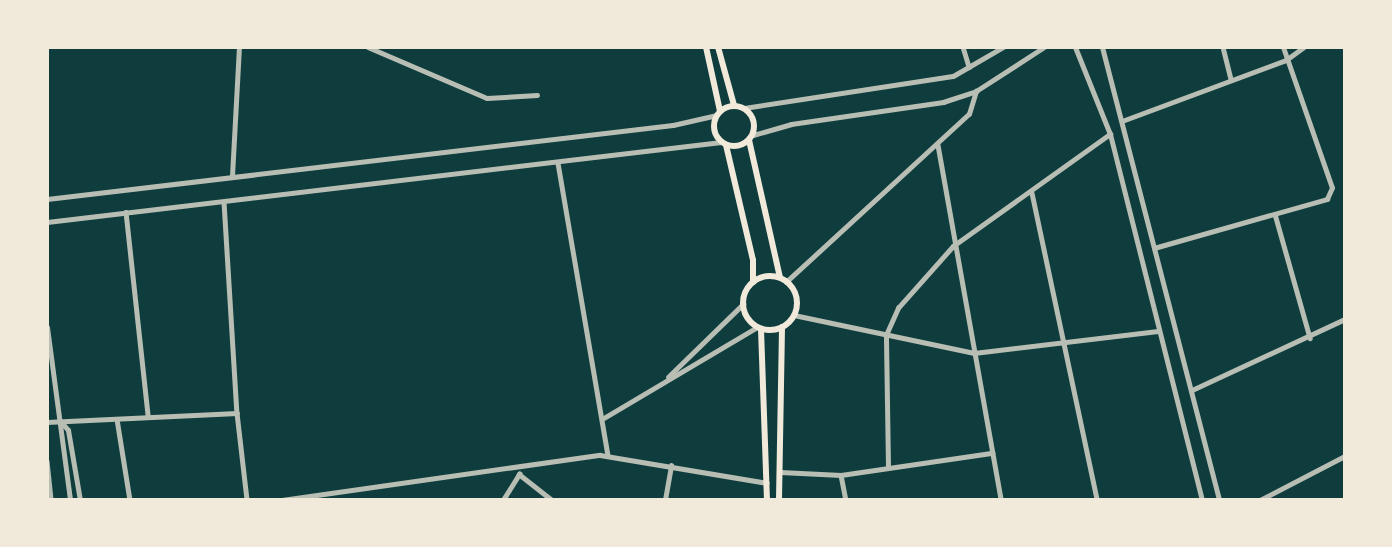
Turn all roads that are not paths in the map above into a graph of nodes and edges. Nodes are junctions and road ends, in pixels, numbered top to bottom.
1 (239, 47) edge
2 (368, 47) edge
3 (706, 47) edge
4 (718, 47) edge
5 (963, 47) edge
6 (1003, 47) edge
7 (1044, 47) edge
8 (1075, 47) edge
9 (1102, 47) edge
10 (1223, 47) edge
11 (1283, 47) edge
12 (1304, 47) edge
13 (1286, 60) junction
14 (969, 68) junction
15 (1231, 81) junction
16 (976, 91) junction
17 (537, 95) dead end
18 (734, 105) junction
19 (744, 108) junction
20 (718, 113) junction
21 (1122, 121) junction
22 (1110, 134) junction
23 (751, 137) junction
24 (724, 143) junction
25 (938, 145) junction
26 (558, 163) junction
27 (232, 176) junction
28 (1032, 193) junction
29 (47, 199) edge
30 (224, 202) junction
31 (126, 211) junction
32 (1275, 214) junction
33 (47, 222) edge
34 (953, 246) junction
35 (1154, 248) junction
36 (783, 280) junction
37 (753, 282) junction
38 (743, 304) junction
39 (794, 315) junction
40 (1345, 319) edge
41 (47, 327) edge
42 (782, 327) junction
43 (759, 328) junction
44 (1158, 331) junction
45 (886, 335) junction
46 (1310, 338) junction
47 (1062, 341) junction
48 (974, 353) junction
49 (662, 382) junction
50 (1192, 390) junction
51 (237, 413) junction
52 (148, 416) junction
53 (604, 418) junction
54 (117, 419) junction
55 (60, 421) junction
56 (47, 422) edge
57 (992, 453) junction
58 (608, 456) junction
59 (1345, 456) edge
60 (47, 461) edge
61 (671, 466) junction
62 (523, 467) junction
63 (888, 467) junction
64 (780, 472) junction
65 (519, 474) junction
66 (841, 475) junction
67 (767, 483) junction
68 (321, 493) junction
69 (51, 500) edge
70 (70, 500) edge
71 (80, 500) edge
72 (130, 500) edge
73 (247, 500) edge
74 (282, 500) edge
75 (325, 500) edge
76 (503, 500) edge
77 (552, 500) edge
78 (665, 500) edge
79 (766, 500) edge
80 (779, 500) edge
81 (846, 500) edge
82 (1001, 500) edge
83 (1097, 500) edge
84 (1202, 500) edge
85 (1219, 500) edge
86 (1261, 500) edge

1 - 27 street
2 - 17 street
3 - 20 main road
4 - 18 main road
5 - 14 street
6 - 14 street
7 - 16 street
8 - 22 street
9 - 21 street
10 - 15 street
11 - 13 street
12 - 13 street
13 - 15 street
13 - 32 street
14 - 19 street
15 - 21 street
16 - 23 street
16 - 25 street
18 - 19 main road
18 - 20 main road
19 - 23 main road
20 - 24 main road
20 - 27 street
21 - 35 street
22 - 28 street
22 - 44 street
23 - 24 main road
23 - 36 main road
24 - 26 street
24 - 37 main road
25 - 34 street
25 - 36 street
26 - 30 street
26 - 53 street
27 - 29 street
28 - 34 street
28 - 47 street
30 - 31 street
30 - 51 street
31 - 33 street
31 - 52 street
32 - 35 street
32 - 46 street
34 - 45 street
34 - 48 street
35 - 50 street
36 - 37 main road
36 - 39 main road
37 - 38 main road
38 - 43 main road
38 - 49 street
39 - 42 main road
39 - 45 street
40 - 46 street
41 - 55 street
42 - 43 main road
42 - 64 main road
43 - 49 street
43 - 67 main road
44 - 47 street
44 - 84 street
45 - 48 street
45 - 63 street
46 - 50 street
47 - 48 street
47 - 83 street
48 - 57 street
49 - 53 street
50 - 85 street
51 - 52 street
51 - 73 street
52 - 54 street
53 - 58 street
54 - 55 street
54 - 72 street
55 - 56 street
55 - 70 street
55 - 71 street
57 - 63 street
57 - 82 street
58 - 61 street
58 - 62 street
59 - 86 street
60 - 69 street
61 - 67 street
61 - 78 street
62 - 65 street
62 - 68 street
63 - 66 street
64 - 66 street
64 - 80 main road
65 - 76 street
65 - 77 street
66 - 81 street
67 - 79 main road
68 - 74 street
68 - 75 street

